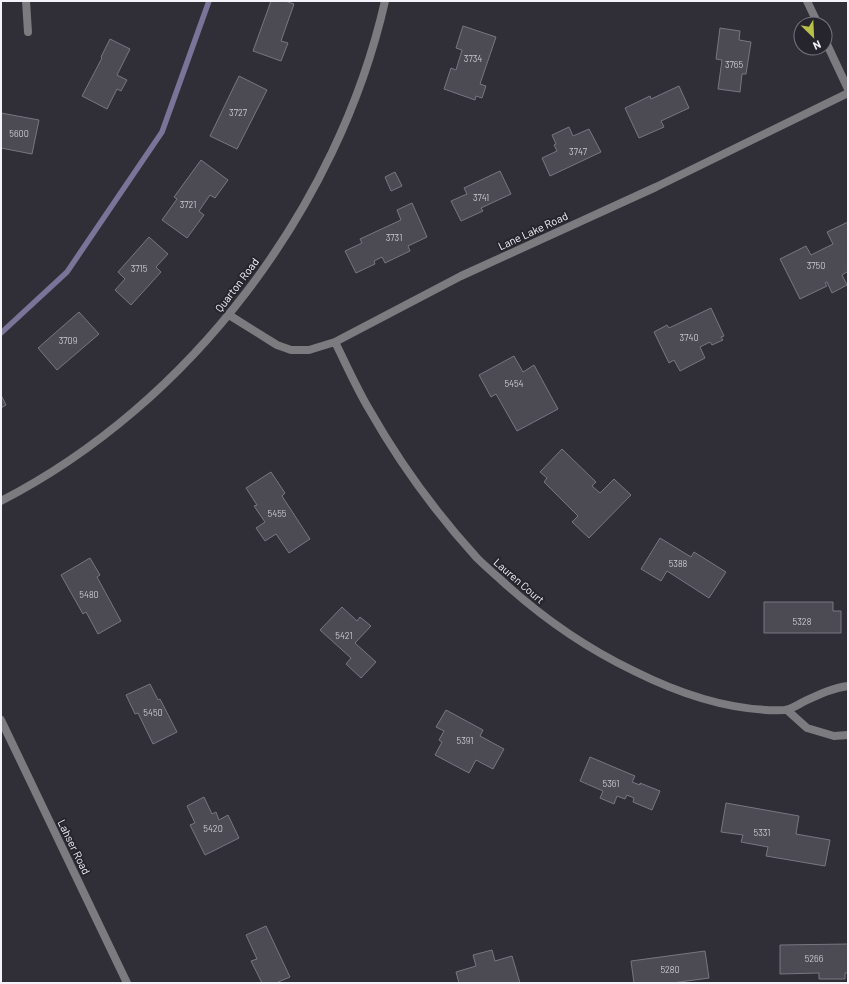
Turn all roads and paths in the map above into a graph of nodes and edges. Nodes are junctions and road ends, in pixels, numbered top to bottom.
1 (26, 1) edge
2 (385, 1) edge
3 (807, 1) edge
4 (814, 16) edge
5 (28, 32) dead end
6 (833, 56) edge
7 (848, 89) edge
8 (848, 93) edge
9 (229, 315) junction
10 (335, 342) junction
11 (1, 501) edge
12 (848, 686) edge
13 (787, 710) junction
14 (1, 720) edge
15 (848, 736) edge
16 (127, 983) edge

1 - 5 street
2 - 9 street, Quarton Road
3 - 4 street
6 - 7 street
8 - 10 street, Lane Lake Road
9 - 10 street, Lane Lake Road
9 - 11 street, Quarton Road
10 - 13 street, Lauren Court
12 - 13 street, Lauren Court
13 - 15 street
14 - 16 street, Lahser Road

